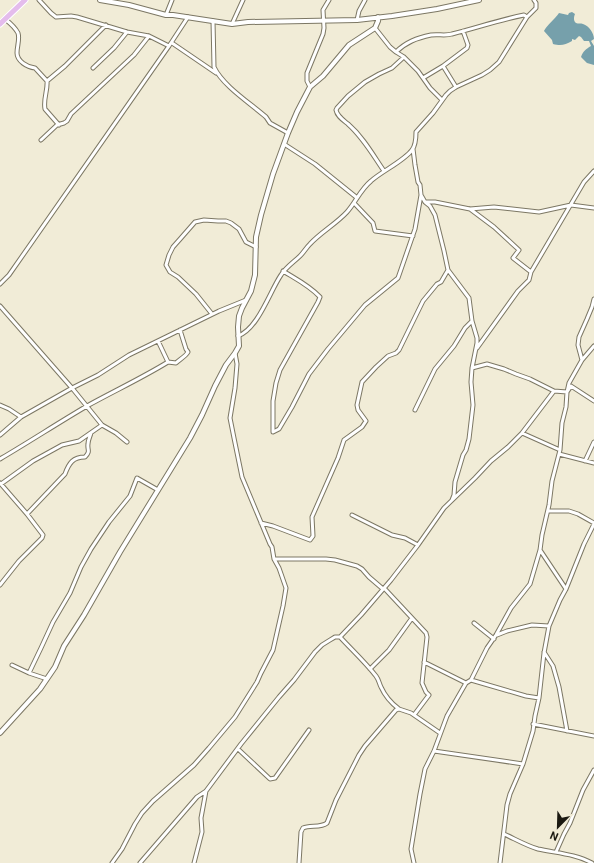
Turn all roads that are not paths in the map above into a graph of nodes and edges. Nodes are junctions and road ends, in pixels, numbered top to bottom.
1 (25, 0) edge
2 (39, 0) edge
3 (100, 0) edge
4 (172, 0) edge
5 (243, 0) edge
6 (329, 0) edge
7 (366, 0) edge
8 (479, 0) edge
9 (534, 0) edge
10 (166, 15) junction
11 (188, 17) junction
12 (378, 17) junction
13 (526, 17) junction
14 (324, 20) junction
15 (357, 20) junction
16 (2, 21) edge
17 (213, 21) junction
18 (232, 24) junction
19 (106, 25) junction
20 (375, 28) junction
21 (463, 31) junction
22 (127, 32) junction
23 (148, 36) junction
24 (172, 43) junction
25 (169, 46) junction
26 (396, 52) junction
27 (404, 57) junction
28 (443, 66) junction
29 (92, 68) dead end
30 (217, 74) junction
31 (423, 78) junction
32 (48, 81) junction
33 (310, 87) junction
34 (456, 87) junction
35 (442, 100) junction
36 (60, 125) junction
37 (288, 133) junction
38 (41, 140) dead end
39 (284, 144) junction
40 (413, 149) junction
41 (384, 171) junction
42 (594, 171) edge
43 (421, 195) junction
44 (356, 197) junction
45 (425, 202) junction
46 (354, 203) junction
47 (570, 205) junction
48 (470, 208) junction
49 (594, 208) edge
50 (413, 236) junction
51 (256, 247) junction
52 (448, 270) junction
53 (283, 271) junction
54 (531, 272) junction
55 (0, 284) edge
56 (594, 299) edge
57 (246, 300) junction
58 (0, 306) edge
59 (212, 314) junction
60 (472, 321) junction
61 (180, 330) junction
62 (238, 336) junction
63 (158, 341) junction
64 (594, 346) edge
65 (476, 350) junction
66 (235, 353) junction
67 (582, 360) junction
68 (168, 362) junction
69 (472, 368) junction
70 (72, 388) junction
71 (554, 391) junction
72 (567, 392) junction
73 (594, 401) edge
74 (0, 405) edge
75 (87, 407) junction
76 (415, 410) dead end
77 (21, 417) junction
78 (102, 425) junction
79 (91, 433) junction
80 (522, 433) junction
81 (0, 435) edge
82 (127, 442) dead end
83 (594, 442) edge
84 (560, 450) junction
85 (559, 454) junction
86 (0, 459) edge
87 (585, 461) junction
88 (594, 463) edge
89 (0, 484) edge
90 (158, 490) junction
91 (451, 502) junction
92 (548, 511) junction
93 (27, 514) junction
94 (352, 515) dead end
95 (261, 523) junction
96 (594, 523) edge
97 (418, 545) junction
98 (540, 550) junction
99 (274, 558) junction
100 (0, 585) edge
101 (384, 588) junction
102 (566, 589) junction
103 (412, 618) junction
104 (474, 623) dead end
105 (550, 626) junction
106 (496, 635) junction
107 (340, 637) junction
108 (494, 639) junction
109 (544, 652) junction
110 (424, 662) junction
111 (12, 665) dead end
112 (370, 669) junction
113 (29, 673) junction
114 (47, 679) junction
115 (471, 680) junction
116 (466, 683) junction
117 (539, 698) junction
118 (399, 709) junction
119 (414, 715) junction
120 (533, 724) junction
121 (309, 730) dead end
122 (567, 731) junction
123 (0, 733) edge
124 (440, 733) junction
125 (594, 736) edge
126 (238, 749) junction
127 (434, 751) junction
128 (523, 764) junction
129 (594, 770) edge
130 (206, 791) junction
131 (504, 834) junction
132 (556, 852) junction
133 (112, 863) edge
134 (140, 863) edge
135 (194, 863) edge
136 (299, 863) edge
137 (414, 863) edge
138 (500, 863) edge
139 (592, 863) edge

1 - 16 highway
2 - 19 street
3 - 10 street
4 - 10 street
5 - 18 street
6 - 14 street
7 - 15 street
8 - 12 street
9 - 13 street
10 - 11 street
11 - 17 street
11 - 24 street
12 - 15 street
12 - 20 street
13 - 21 street
13 - 34 street
14 - 15 street
14 - 18 street
14 - 33 street
16 - 32 street
17 - 18 street
17 - 30 street
19 - 22 street
19 - 32 street
20 - 26 street
20 - 33 street
21 - 26 street
21 - 28 street
22 - 23 street
22 - 29 street
23 - 25 street
23 - 36 street
24 - 25 street
24 - 30 street
25 - 55 street
26 - 27 street
27 - 31 street
27 - 41 street
28 - 31 street
28 - 34 street
30 - 37 street
31 - 35 street
32 - 36 street
33 - 37 street
34 - 35 street
35 - 40 street
36 - 38 street
37 - 39 street
39 - 44 street
39 - 51 street
40 - 41 street
40 - 43 street
41 - 44 street
42 - 47 street
43 - 45 street
43 - 50 street
44 - 46 street
45 - 48 street
45 - 52 street
46 - 50 street
46 - 53 street
47 - 48 street
47 - 49 street
47 - 54 street
48 - 54 street
50 - 53 street
51 - 57 street
51 - 59 street
52 - 60 street
52 - 95 street
53 - 62 street
54 - 65 street
56 - 67 street
57 - 59 street
57 - 62 street
58 - 70 street
59 - 61 street
60 - 65 street
60 - 76 street
61 - 63 street
61 - 68 street
62 - 66 street
63 - 68 street
63 - 70 street
64 - 67 street
65 - 69 street
66 - 90 street
66 - 95 street
67 - 72 street
68 - 75 street
69 - 71 street
69 - 91 street
70 - 75 street
70 - 77 street
71 - 72 street
71 - 80 street
72 - 73 street
72 - 84 street
74 - 77 street
75 - 78 street
75 - 86 street
77 - 81 street
78 - 79 street
78 - 82 street
79 - 89 street
79 - 93 street
80 - 84 street
80 - 91 street
83 - 87 street
84 - 85 street
85 - 87 street
85 - 92 street
87 - 88 street
89 - 93 street
90 - 113 street
90 - 114 street
91 - 97 street
92 - 96 street
92 - 98 street
93 - 100 street
94 - 97 street
95 - 99 street
96 - 102 street
97 - 101 street
98 - 102 street
98 - 106 street
99 - 101 street
99 - 133 street
101 - 103 street
101 - 107 street
102 - 105 street
103 - 110 street
103 - 112 street
104 - 108 street
105 - 106 street
105 - 109 street
106 - 108 street
107 - 112 street
107 - 126 street
108 - 115 street
109 - 117 street
109 - 122 street
110 - 116 street
110 - 119 street
111 - 113 street
112 - 118 street
113 - 114 street
114 - 123 street
115 - 116 street
115 - 117 street
116 - 124 street
117 - 120 street
118 - 119 street
118 - 136 street
119 - 124 street
120 - 122 street
120 - 128 street
121 - 126 street
122 - 125 street
124 - 127 street
126 - 130 street
127 - 128 street
127 - 137 street
128 - 131 street
129 - 132 street
130 - 134 street
130 - 135 street
131 - 132 street
131 - 138 street
132 - 139 street

